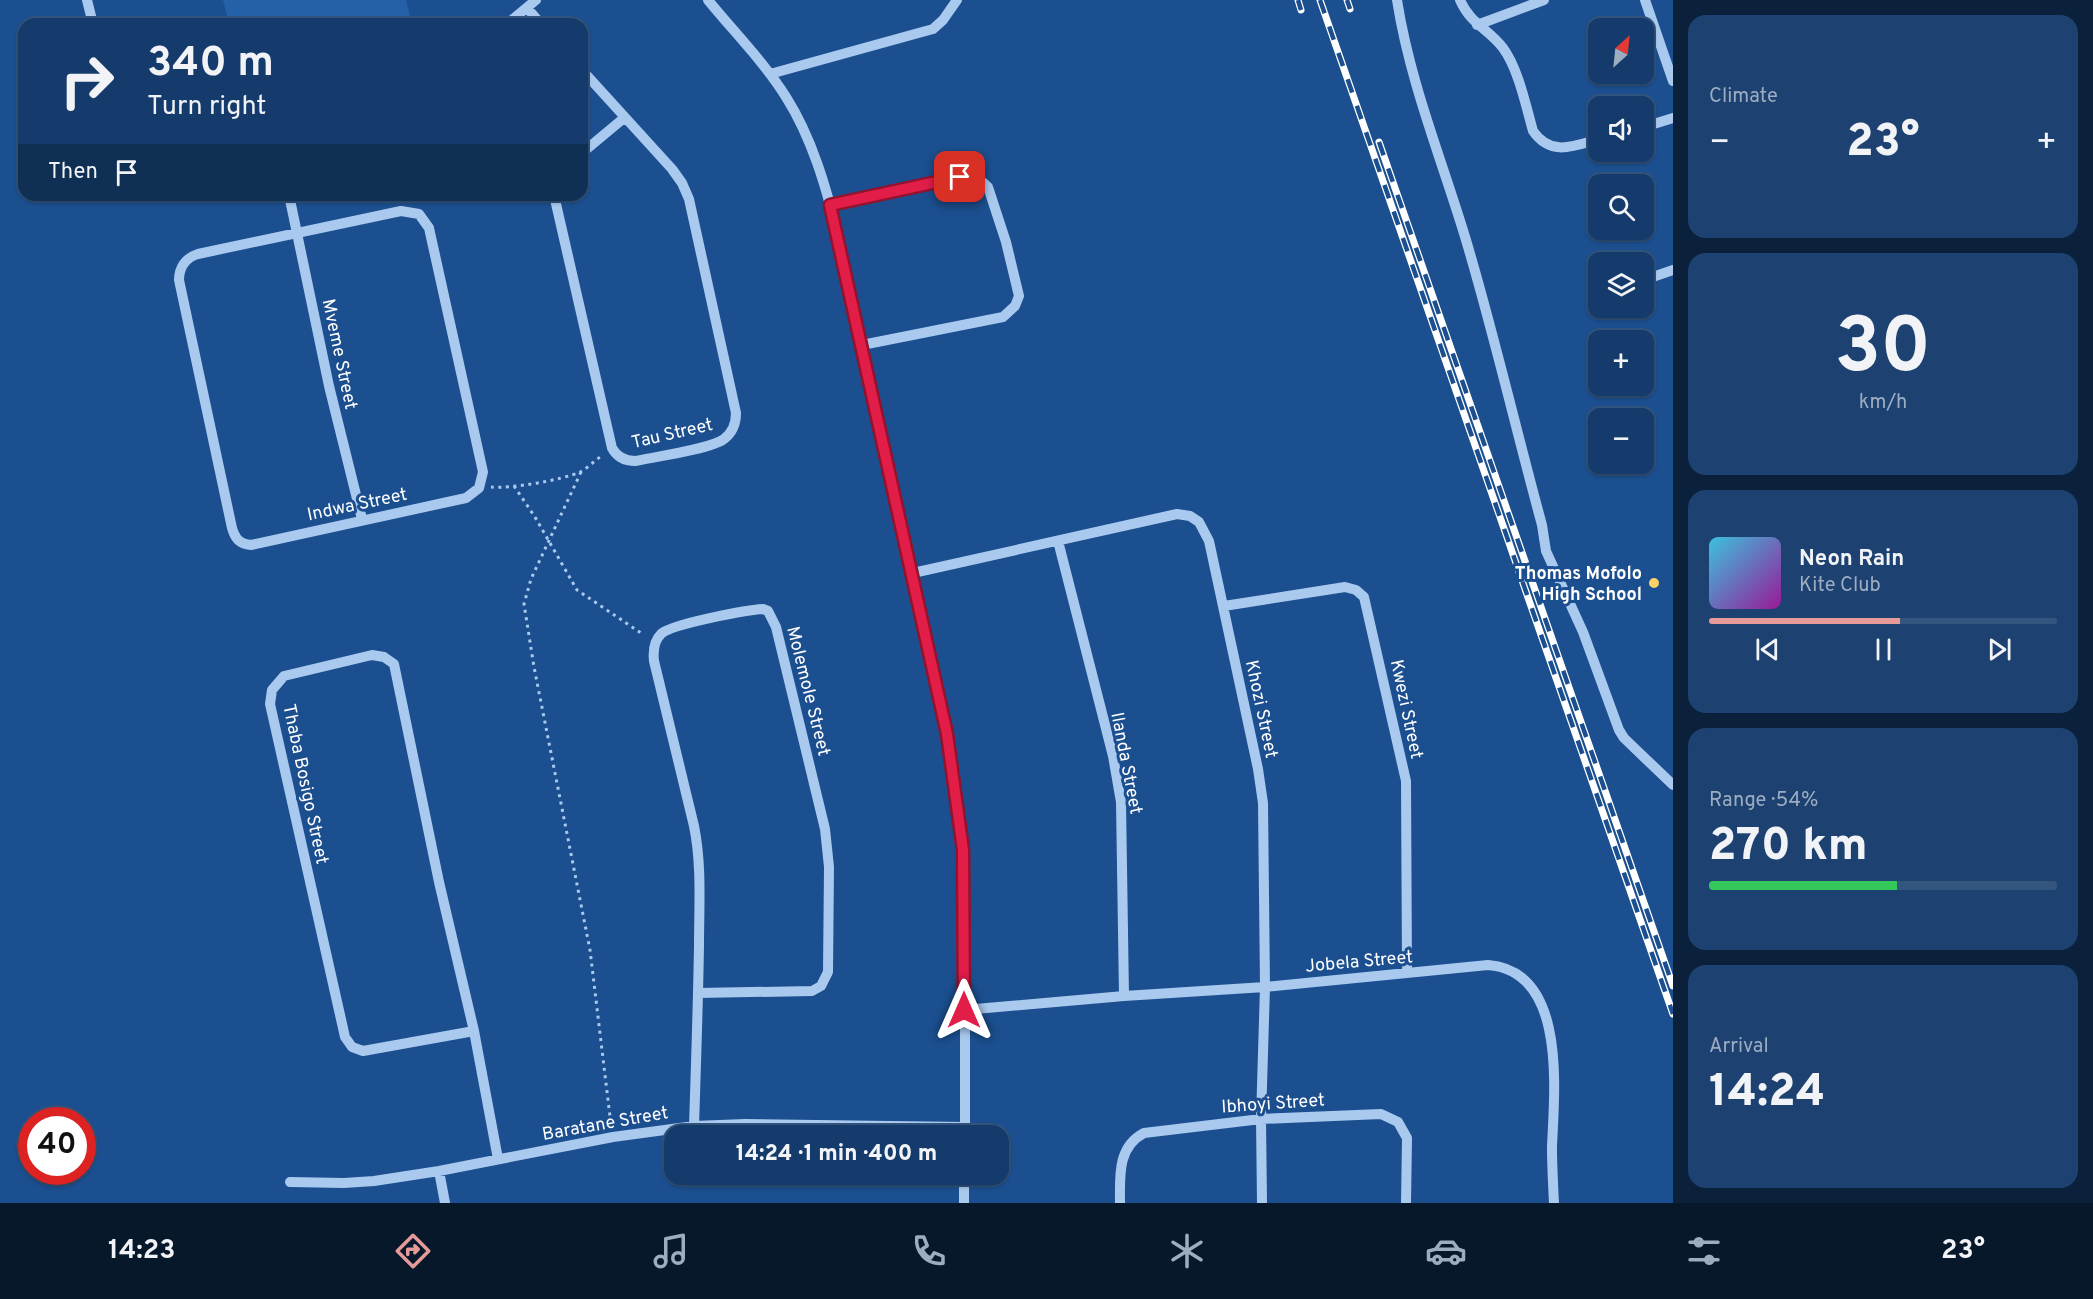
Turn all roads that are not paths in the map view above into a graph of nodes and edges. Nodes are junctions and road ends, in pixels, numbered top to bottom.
1 (87, 0) edge
2 (536, 0) edge
3 (708, 0) edge
4 (957, 0) edge
5 (1397, 0) edge
6 (1460, 0) edge
7 (1544, 0) edge
8 (1645, 0) edge
9 (527, 8) junction
10 (92, 18) edge
11 (514, 18) edge
12 (536, 18) edge
13 (1477, 25) junction
14 (770, 74) junction
15 (588, 77) edge
16 (1673, 81) edge
17 (624, 118) junction
18 (1673, 118) edge
19 (1654, 124) edge
20 (1588, 142) edge
21 (588, 148) edge
22 (290, 201) edge
23 (555, 201) edge
24 (830, 205) junction
25 (298, 232) junction
26 (1673, 270) edge
27 (1654, 277) edge
28 (862, 345) junction
29 (362, 519) junction
30 (1058, 541) junction
31 (913, 573) junction
32 (1224, 606) junction
33 (1673, 785) edge
34 (1407, 973) junction
35 (1265, 987) junction
36 (698, 993) junction
37 (1124, 996) junction
38 (964, 1010) junction
39 (474, 1031) junction
40 (1261, 1119) junction
41 (694, 1125) edge
42 (720, 1125) edge
43 (776, 1125) edge
44 (965, 1125) edge
45 (664, 1130) edge
46 (498, 1159) junction
47 (439, 1171) junction
48 (290, 1182) dead end
49 (964, 1185) edge
50 (445, 1203) edge
51 (964, 1203) edge
52 (1120, 1203) edge
53 (1262, 1203) edge
54 (1406, 1203) edge
55 (1554, 1203) edge

1 - 10 street
2 - 9 street
3 - 14 street
4 - 14 street
5 - 33 street
6 - 13 street
7 - 13 street
8 - 16 street
9 - 11 street
9 - 12 street
13 - 20 street
14 - 24 street
15 - 17 street, Tau Street
17 - 21 street
17 - 23 street, Tau Street
18 - 19 street
22 - 25 street, Mveme Street
24 - 28 street
24 - 28 street
25 - 29 street, Mveme Street
25 - 29 street, Indwa Street
25 - 29 street, Indwa Street
26 - 27 street
28 - 31 street
30 - 31 street, Khozi Street
30 - 32 street, Khozi Street
30 - 37 street, Ilanda Street
31 - 38 street
32 - 34 street, Kwezi Street
32 - 35 street, Khozi Street
34 - 35 street, Jobela Street
34 - 55 street, Jobela Street
35 - 37 street, Jobela Street
35 - 40 street, Khozi Street
36 - 36 street, Molemole Street
36 - 41 street
37 - 38 street, Jobela Street
38 - 44 street
39 - 39 street, Thaba Bosigo Street
39 - 46 street, Thaba Bosigo Street
40 - 52 street, Ibhoyi Street
40 - 53 street, Khozi Street
40 - 54 street, Ibhoyi Street
42 - 43 street, Baratane Street
45 - 46 street, Baratane Street
46 - 47 street, Baratane Street
47 - 48 street, Baratane Street
47 - 50 street
49 - 51 street

